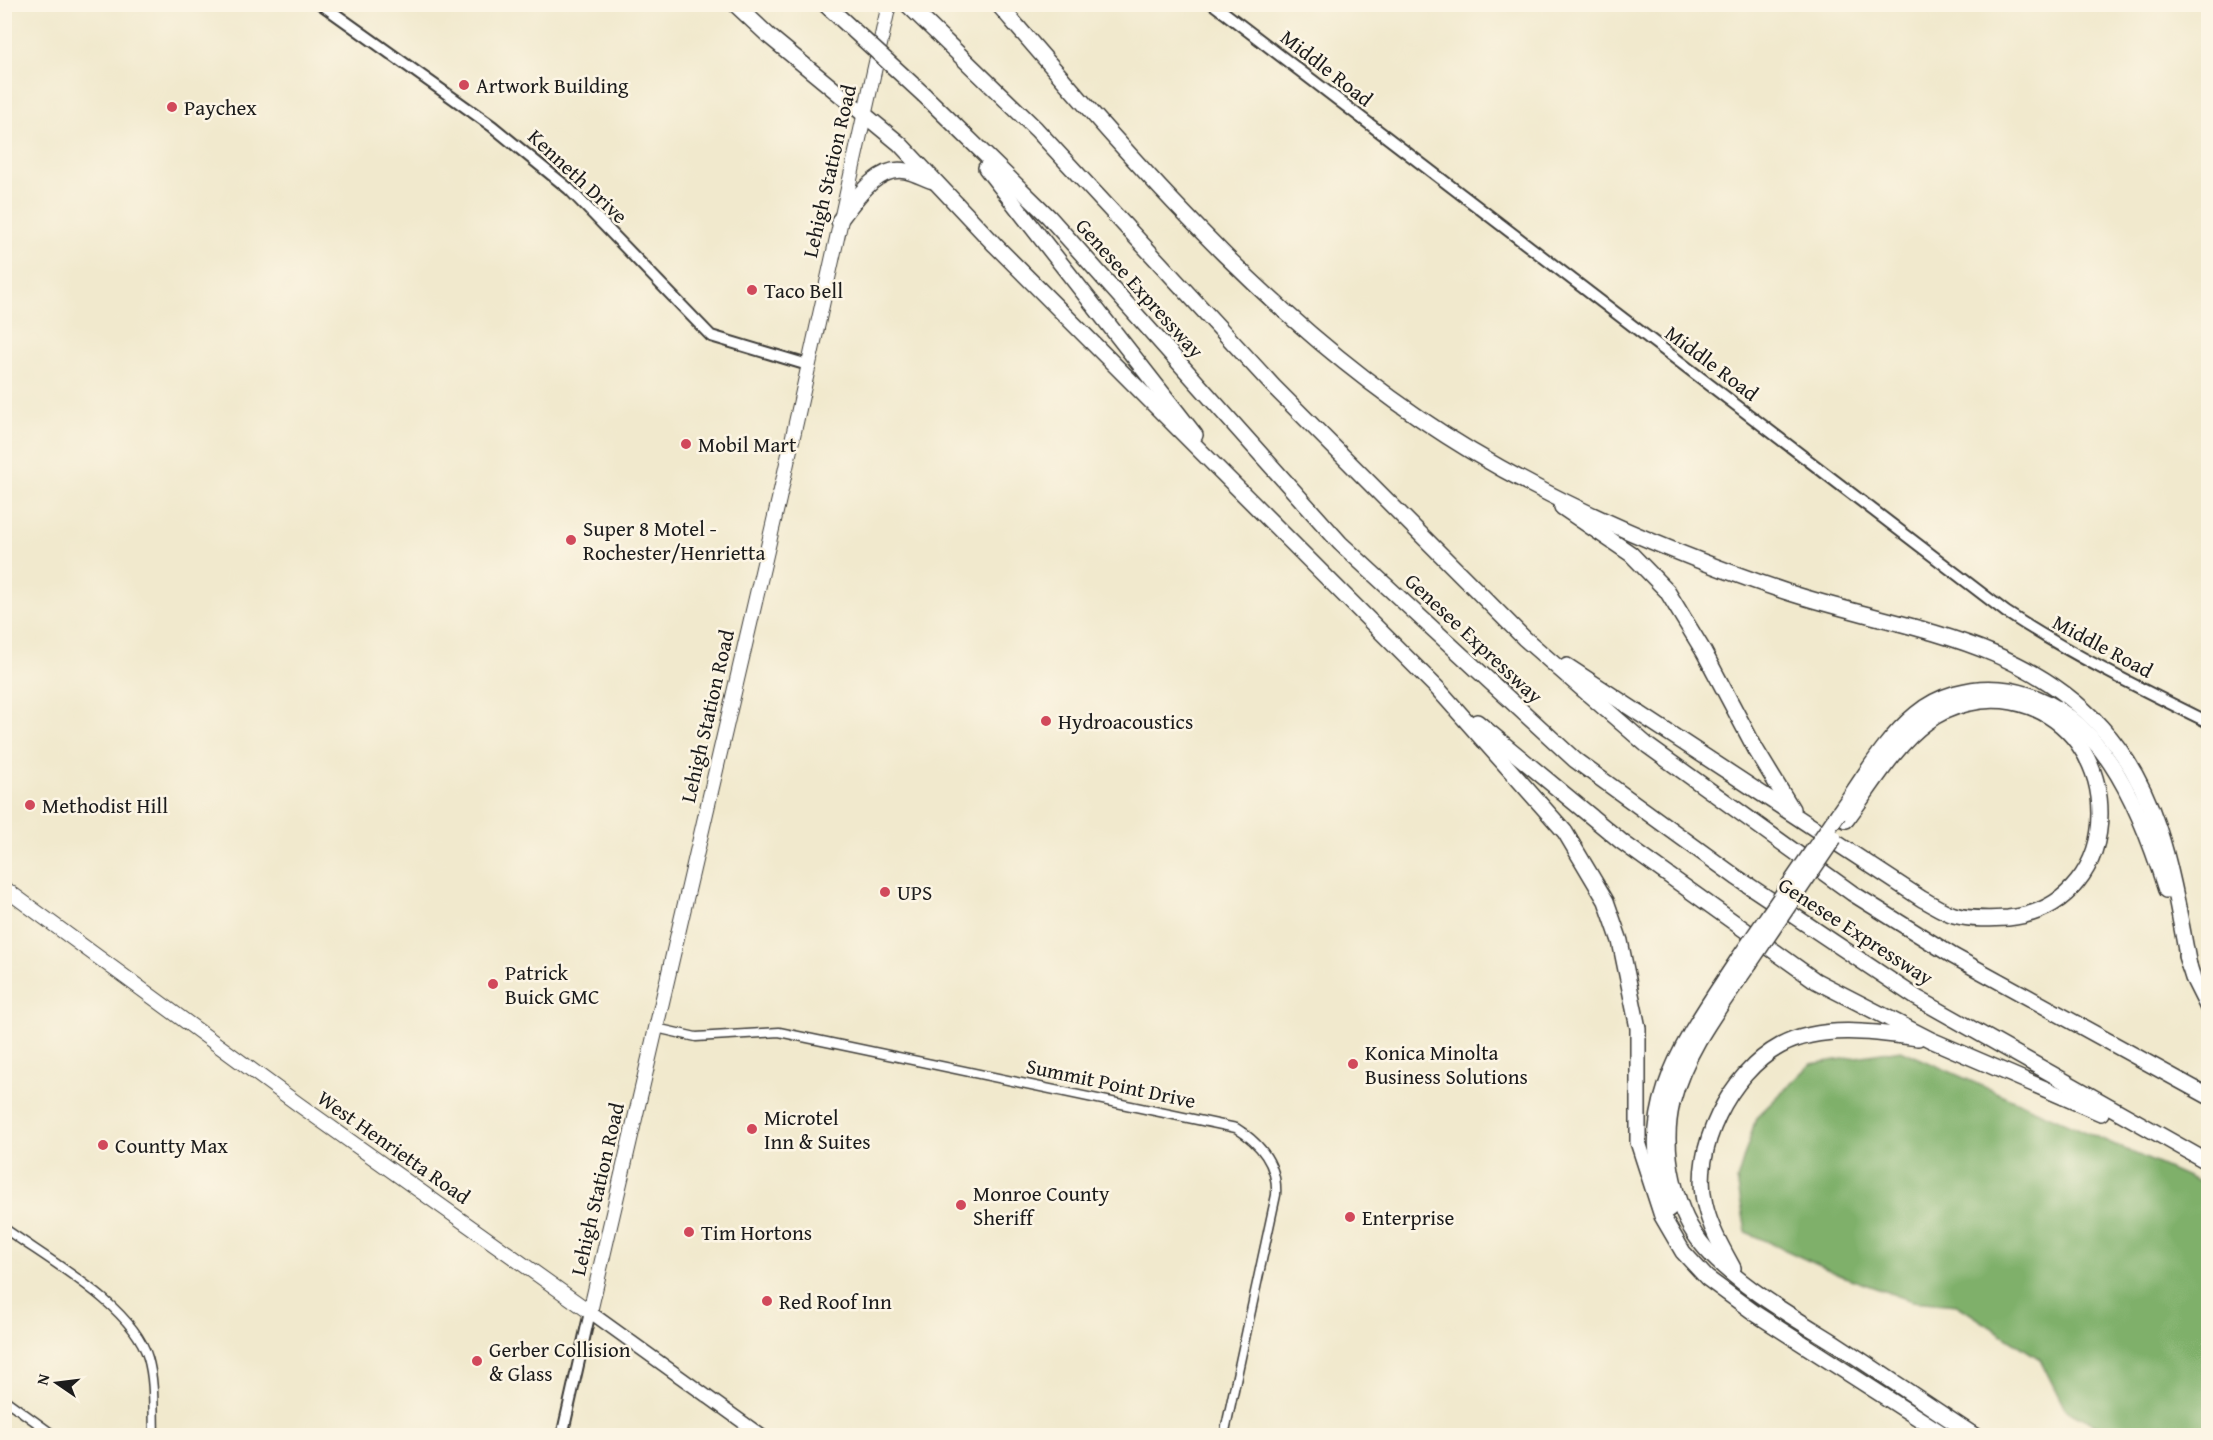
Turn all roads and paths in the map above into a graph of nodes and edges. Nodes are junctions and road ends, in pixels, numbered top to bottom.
1 (321, 4) edge
2 (735, 4) edge
3 (825, 4) edge
4 (889, 4) edge
5 (907, 4) edge
6 (998, 4) edge
7 (1213, 4) edge
8 (864, 113) junction
9 (955, 128) junction
10 (939, 183) junction
11 (839, 221) junction
12 (808, 365) junction
13 (1521, 478) junction
14 (1238, 489) junction
15 (1524, 638) junction
16 (1438, 690) junction
17 (2208, 722) edge
18 (1796, 814) junction
19 (1842, 817) junction
20 (4, 888) edge
21 (1744, 961) junction
22 (2189, 966) junction
23 (2208, 1008) edge
24 (656, 1028) junction
25 (1931, 1040) junction
26 (2208, 1096) edge
27 (2168, 1142) junction
28 (2208, 1162) edge
29 (4, 1228) edge
30 (1737, 1276) junction
31 (1736, 1300) junction
32 (590, 1312) junction
33 (4, 1399) edge
34 (55, 1436) edge
35 (154, 1436) edge
36 (562, 1436) edge
37 (762, 1436) edge
38 (1224, 1436) edge
39 (1946, 1436) edge
40 (1975, 1436) edge

1 - 12 street, Kenneth Drive
2 - 8 highway
3 - 9 highway, Genesee Expressway, bridge
4 - 8 main road, Lehigh Station Road
5 - 15 highway, Genesee Expressway
6 - 13 highway
7 - 17 street, Middle Road
8 - 10 highway
8 - 11 main road, Lehigh Station Road
9 - 14 highway
9 - 27 highway, Genesee Expressway
10 - 11 highway
10 - 14 highway
11 - 12 main road, Lehigh Station Road
12 - 24 main road, Lehigh Station Road
13 - 18 highway
13 - 22 highway
14 - 16 highway
15 - 18 highway
15 - 26 highway, Genesee Expressway
16 - 25 highway
16 - 31 highway
18 - 19 highway
19 - 21 highway, bridge
19 - 22 highway
20 - 32 main road, West Henrietta Road
21 - 30 highway
21 - 31 highway
22 - 23 highway
24 - 32 main road, Lehigh Station Road
24 - 38 street, Summit Point Drive
25 - 27 highway
25 - 30 highway
27 - 28 highway, Genesee Expressway
29 - 35 street
30 - 40 highway
31 - 39 highway
32 - 36 street, Lehigh Station Road
32 - 37 main road, West Henrietta Road
33 - 34 street

